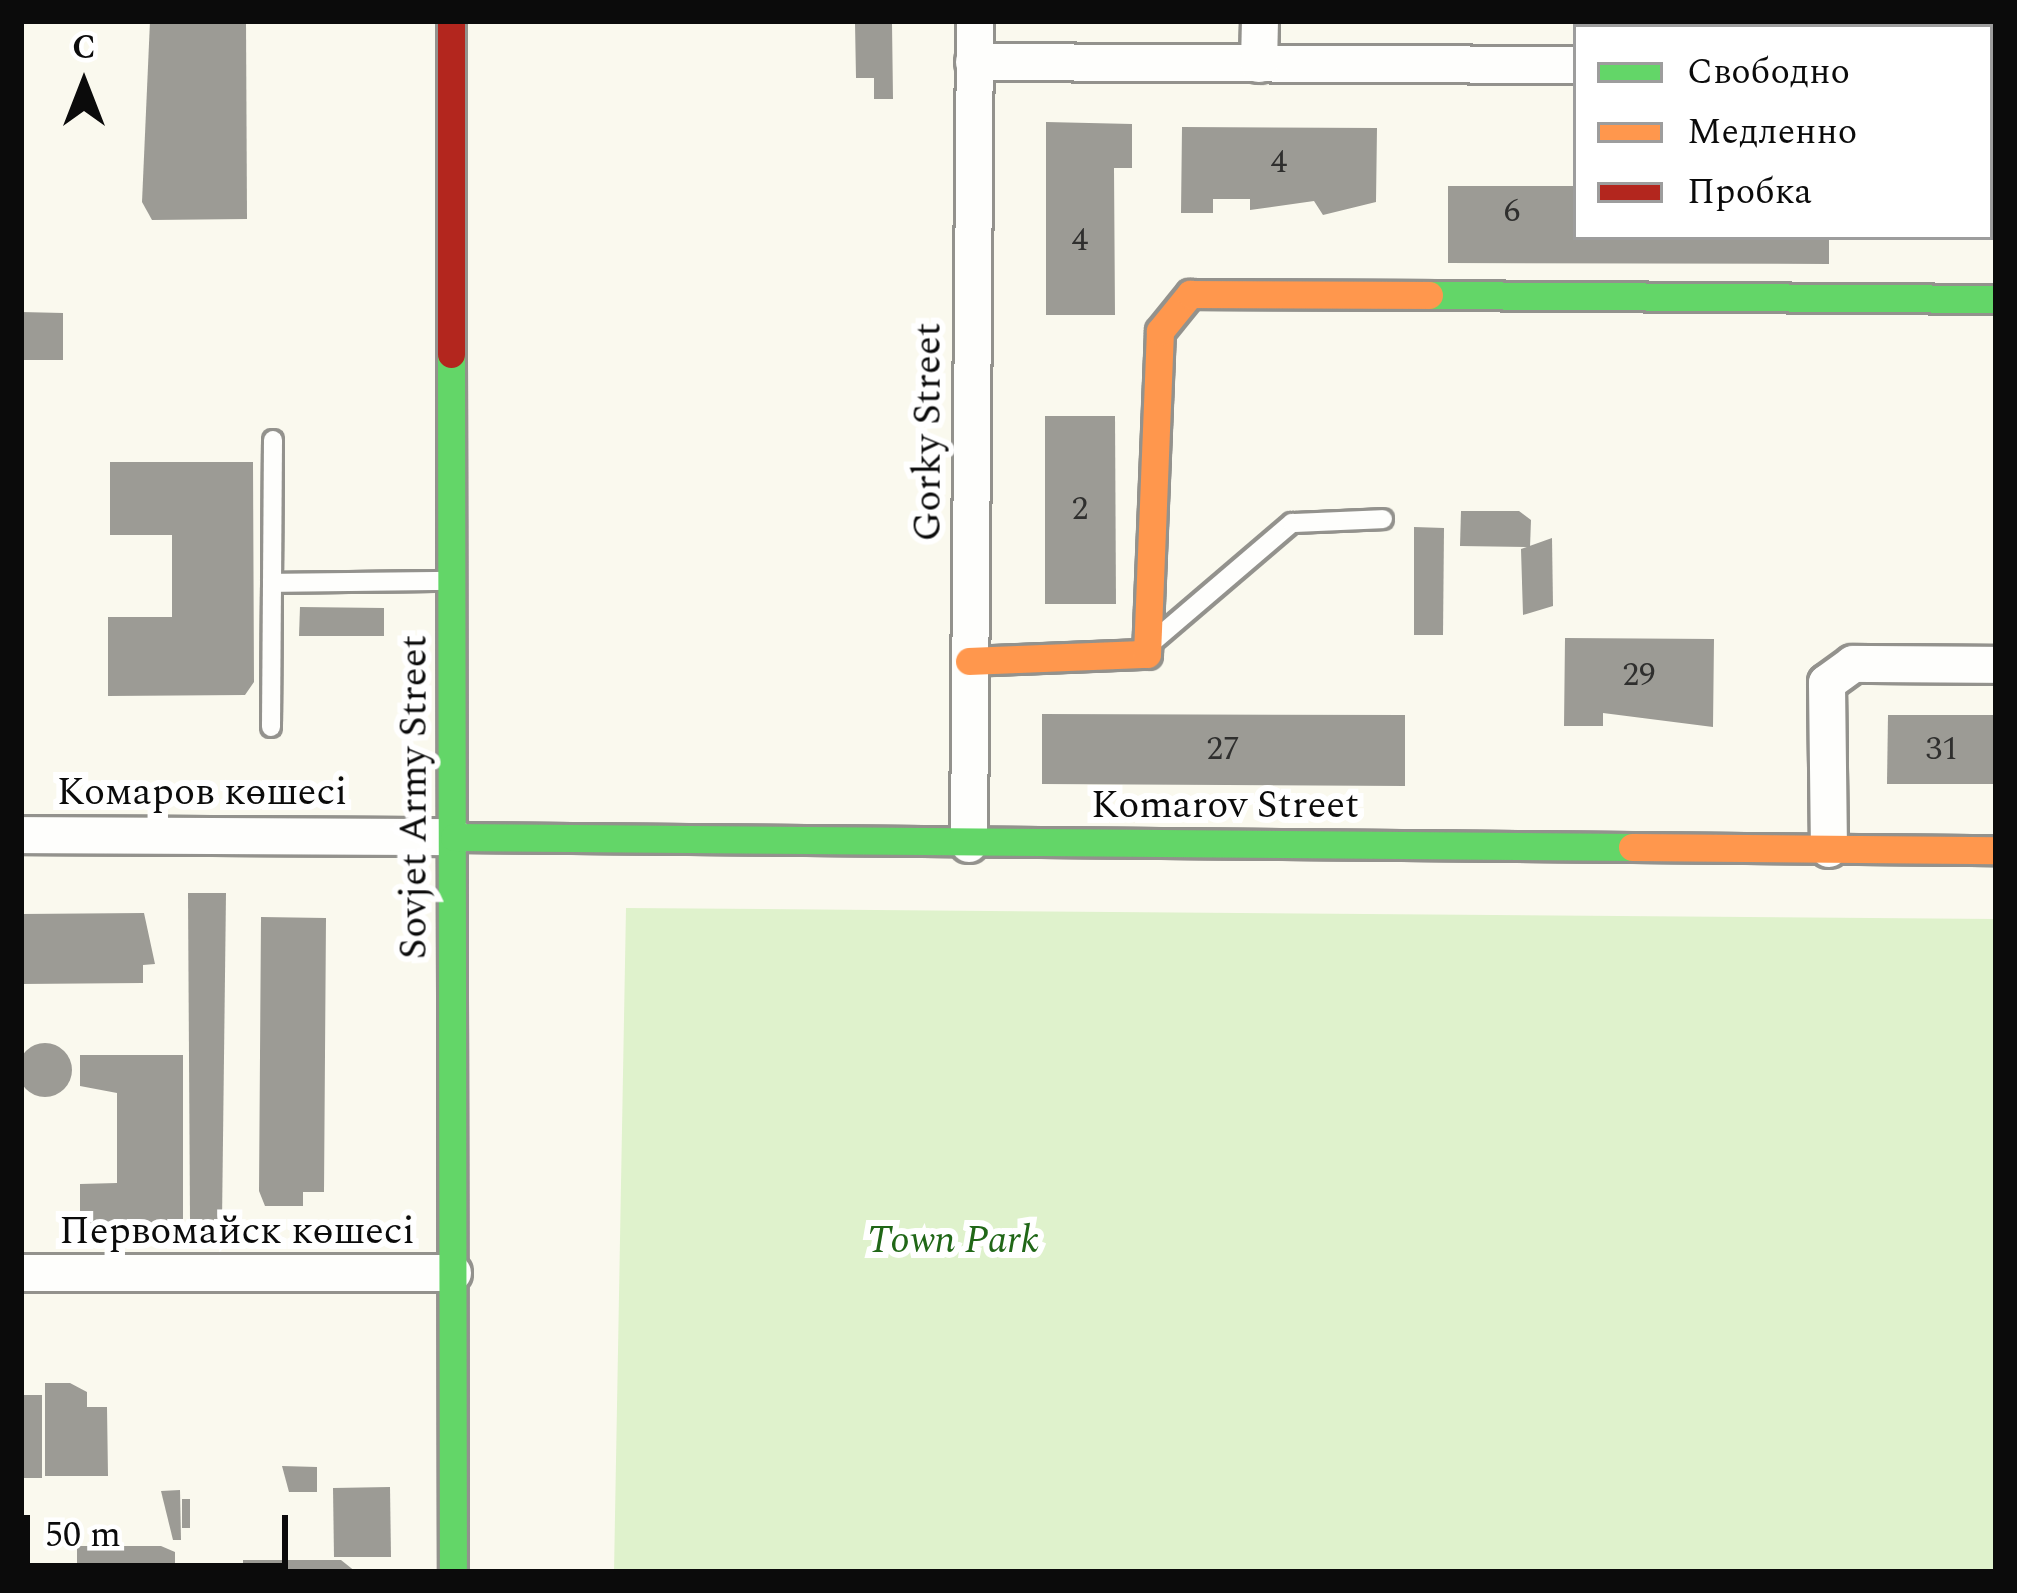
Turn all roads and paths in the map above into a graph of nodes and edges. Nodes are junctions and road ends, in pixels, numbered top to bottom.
1 (452, 21) edge
2 (974, 21) edge
3 (1259, 21) edge
4 (974, 62) junction
5 (1259, 64) junction
6 (1573, 64) edge
7 (1996, 299) edge
8 (273, 440) dead end
9 (1383, 519) dead end
10 (453, 581) junction
11 (272, 583) junction
12 (1153, 642) junction
13 (969, 661) junction
14 (1996, 665) edge
15 (271, 727) dead end
16 (21, 835) edge
17 (454, 837) junction
18 (969, 844) junction
19 (1829, 849) junction
20 (1996, 850) edge
21 (21, 1273) edge
22 (453, 1274) junction
23 (453, 1572) edge

1 - 10 street, Sovjet Army Street
2 - 4 street, Gorky Street
3 - 5 street
4 - 5 street
4 - 13 street, Gorky Street
5 - 6 street
7 - 12 street
8 - 11 lane
9 - 12 lane
10 - 11 lane
10 - 17 street, Sovjet Army Street
11 - 15 lane
12 - 13 street
13 - 18 street, Gorky Street
14 - 19 street
16 - 17 street, Комаров көшесі
17 - 18 street, Komarov Street
17 - 22 street, Sovjet Army Street
18 - 19 street, Komarov Street
19 - 20 street, Komarov Street
21 - 22 street, Первомайск көшесі
22 - 23 street, Sovjet Army Street

